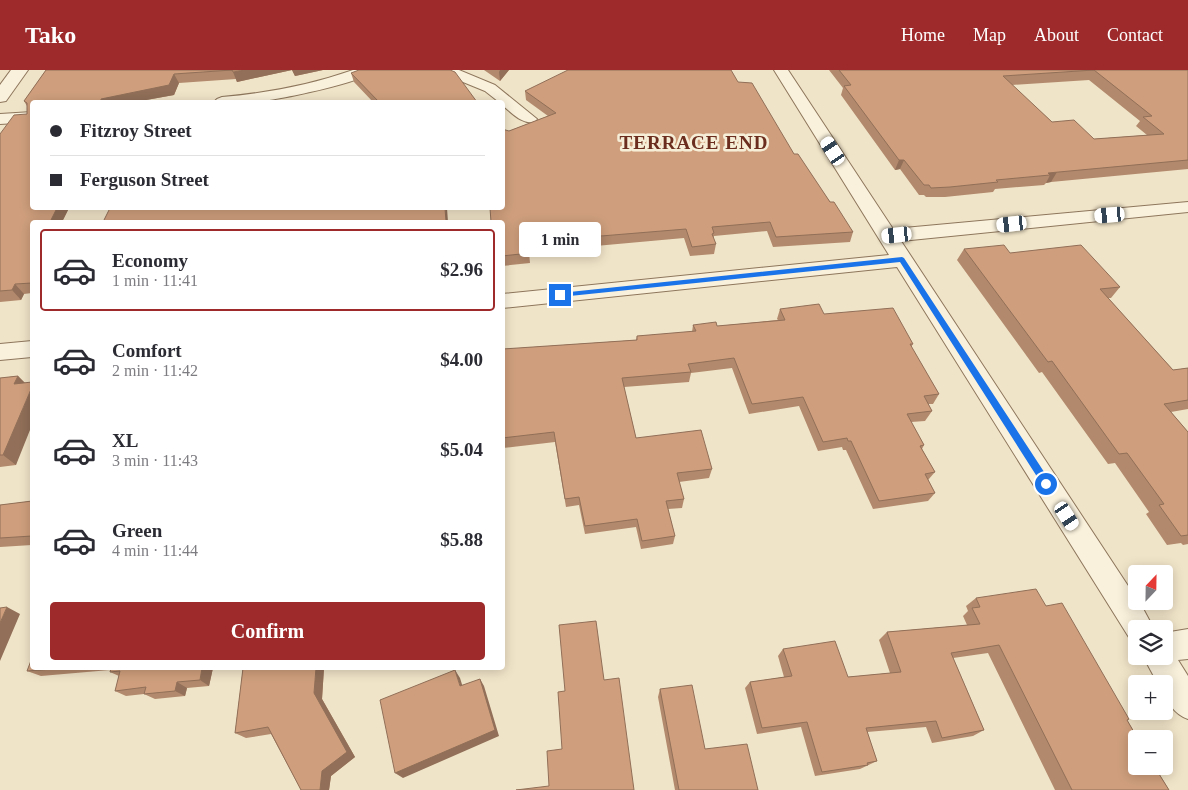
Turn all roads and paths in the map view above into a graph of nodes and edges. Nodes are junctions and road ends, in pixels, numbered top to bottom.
1 (20, 70) edge
2 (367, 70) edge
3 (446, 70) edge
4 (781, 70) edge
5 (0, 97) edge
6 (240, 100) edge
7 (505, 100) edge
8 (505, 100) edge
9 (30, 117) edge
10 (0, 119) edge
11 (529, 120) dead end
12 (1188, 207) edge
13 (887, 236) junction
14 (902, 260) junction
15 (505, 301) edge
16 (30, 349) edge
17 (0, 352) edge
18 (1134, 620) edge
19 (1188, 644) edge
20 (1173, 646) edge
21 (1164, 665) edge
22 (1188, 704) edge

1 - 5 street
2 - 6 street
3 - 8 street
4 - 13 street
7 - 11 street
9 - 10 street
12 - 13 street
13 - 14 street
14 - 15 street
14 - 18 street
16 - 17 street
19 - 20 street
21 - 22 street

